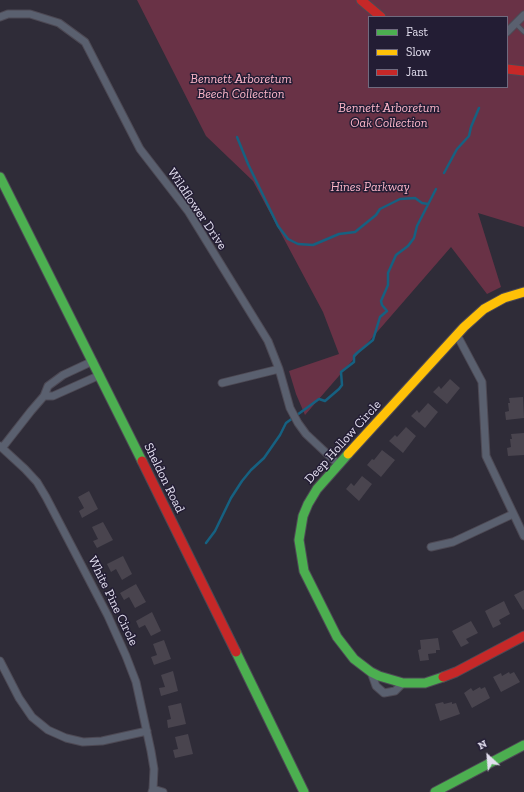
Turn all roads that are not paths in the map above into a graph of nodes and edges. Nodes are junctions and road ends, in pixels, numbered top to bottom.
1 (361, 0) edge
2 (380, 16) edge
3 (524, 16) edge
4 (0, 17) edge
5 (515, 23) junction
6 (508, 31) edge
7 (524, 32) edge
8 (508, 69) edge
9 (524, 71) edge
10 (0, 177) edge
11 (524, 292) edge
12 (457, 335) junction
13 (93, 361) junction
14 (279, 369) junction
15 (100, 375) junction
16 (222, 383) dead end
17 (44, 396) junction
18 (1, 447) edge
19 (338, 464) junction
20 (513, 514) junction
21 (524, 536) edge
22 (431, 547) dead end
23 (524, 636) edge
24 (0, 661) edge
25 (370, 672) junction
26 (403, 683) junction
27 (147, 731) junction
28 (524, 745) edge
29 (153, 790) edge
30 (163, 792) edge
31 (304, 792) edge
32 (435, 792) edge

1 - 2 street
3 - 5 street
4 - 14 street, Wildflower Drive
5 - 6 street
5 - 7 lane
8 - 9 street
10 - 13 street, Sheldon Road
11 - 12 street, Deep Hollow Circle
12 - 19 street, Deep Hollow Circle
12 - 20 street
13 - 15 street, Sheldon Road
13 - 17 street
14 - 16 street
14 - 19 street, Wildflower Drive
15 - 17 street
15 - 31 street, Sheldon Road
17 - 18 street
18 - 27 street, White Pine Circle
19 - 25 street, Deep Hollow Circle
20 - 21 street
20 - 22 street
23 - 26 street, Deep Hollow Circle
24 - 27 street
25 - 26 street, Deep Hollow Circle
25 - 26 street, Deep Hollow Circle
27 - 29 street, White Pine Circle
28 - 32 street
29 - 30 street, White Pine Circle

